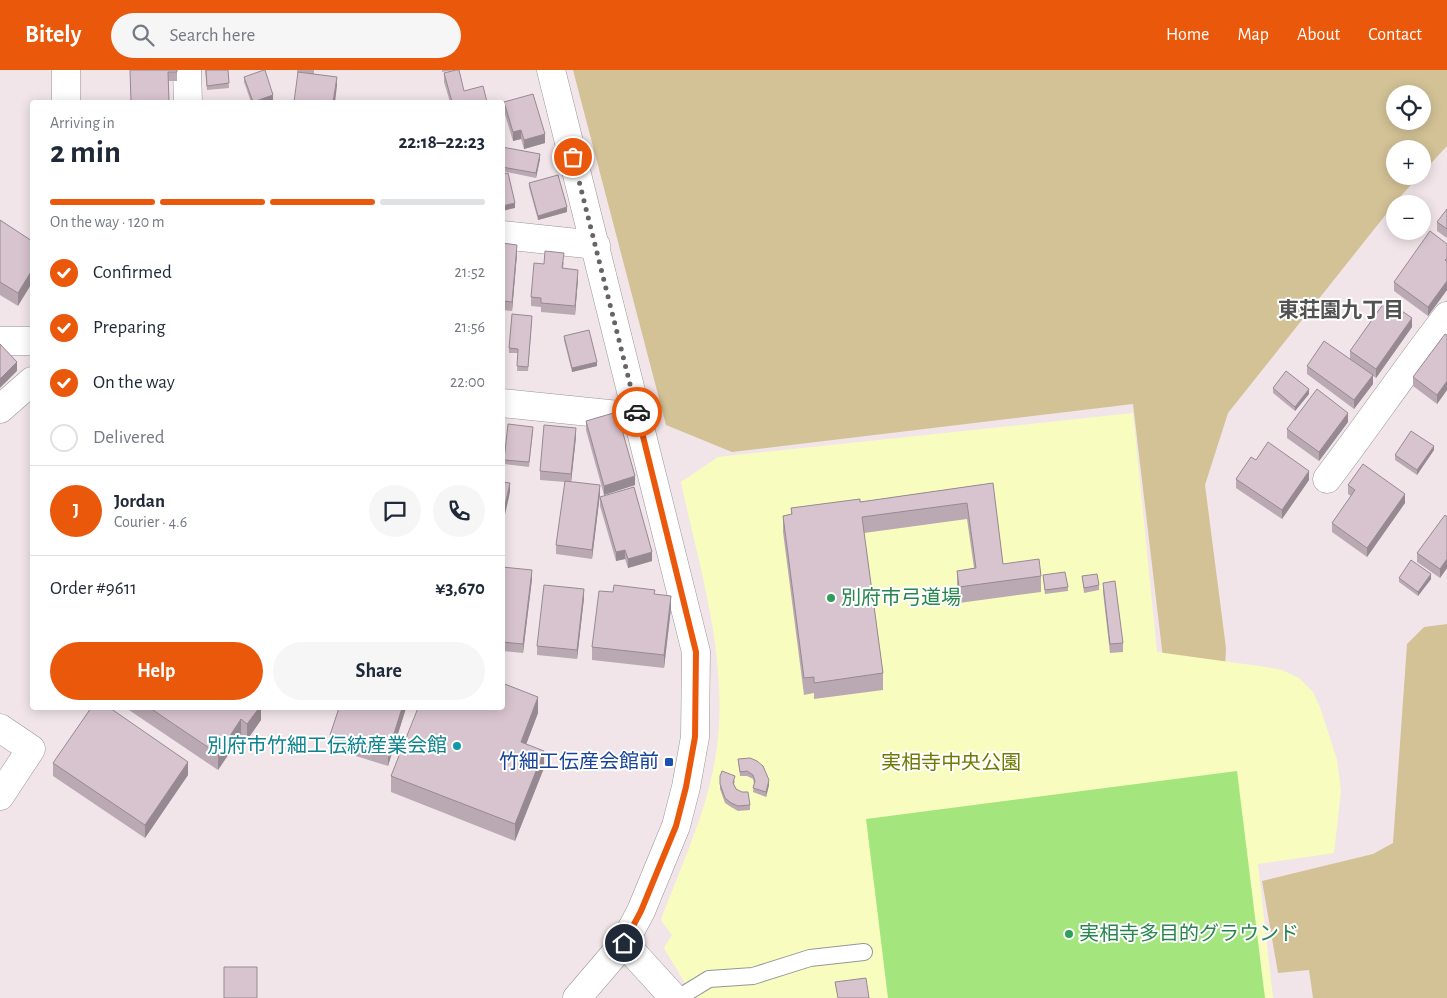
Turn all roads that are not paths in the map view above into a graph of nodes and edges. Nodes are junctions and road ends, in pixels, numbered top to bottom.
1 (66, 70) edge
2 (187, 70) edge
3 (551, 70) edge
4 (66, 100) edge
5 (188, 100) edge
6 (505, 235) edge
7 (596, 245) junction
8 (1447, 316) edge
9 (0, 341) edge
10 (30, 341) edge
11 (30, 383) edge
12 (505, 403) edge
13 (0, 409) edge
14 (638, 417) junction
15 (1327, 479) dead end
16 (0, 728) edge
17 (0, 796) edge
18 (624, 943) junction
19 (864, 952) dead end
20 (578, 998) edge
21 (674, 998) edge
22 (678, 998) edge

1 - 4 street
2 - 5 street
3 - 7 street
6 - 7 street
7 - 14 street
8 - 15 street
9 - 10 street
11 - 13 street
12 - 14 street
14 - 18 street
16 - 17 street
18 - 20 street
18 - 21 street
19 - 22 lane

